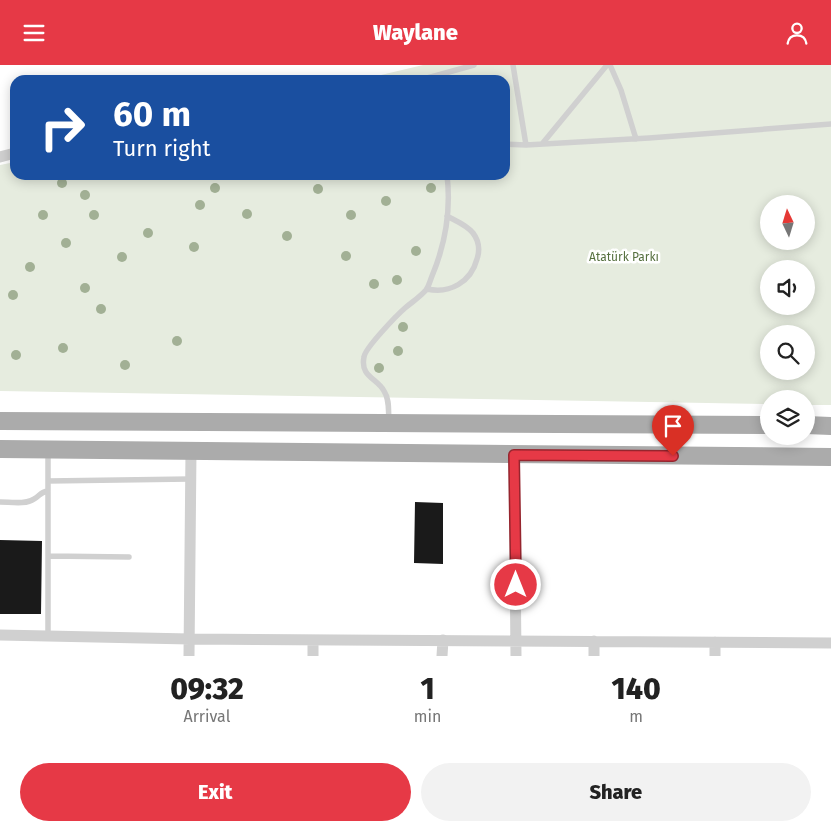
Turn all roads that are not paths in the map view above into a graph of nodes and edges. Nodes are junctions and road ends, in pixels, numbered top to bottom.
1 (474, 65) edge
2 (513, 65) edge
3 (609, 65) edge
4 (438, 75) edge
5 (831, 124) edge
6 (636, 139) junction
7 (510, 144) edge
8 (542, 144) junction
9 (526, 145) junction
10 (448, 180) edge
11 (447, 217) junction
12 (427, 289) junction
13 (0, 421) edge
14 (389, 423) junction
15 (760, 425) edge
16 (815, 425) edge
17 (831, 425) edge
18 (0, 449) edge
19 (48, 450) junction
20 (191, 451) junction
21 (514, 455) junction
22 (831, 457) edge
23 (190, 479) junction
24 (48, 481) junction
25 (48, 491) junction
26 (0, 502) edge
27 (48, 556) junction
28 (129, 557) dead end
29 (0, 635) edge
30 (48, 636) junction
31 (190, 639) junction
32 (313, 639) junction
33 (443, 640) junction
34 (516, 641) junction
35 (594, 641) junction
36 (715, 642) junction
37 (831, 643) edge
38 (189, 656) edge
39 (314, 656) edge
40 (442, 656) edge
41 (516, 656) edge
42 (594, 656) edge
43 (715, 656) edge

1 - 4 lane
2 - 9 lane
3 - 6 lane
3 - 8 lane
5 - 6 lane
6 - 8 lane
7 - 9 lane
8 - 9 lane
10 - 11 lane
11 - 12 lane
11 - 12 lane
12 - 14 lane
13 - 14 main road
14 - 15 main road
16 - 17 main road
18 - 19 main road
19 - 20 main road
19 - 24 lane
20 - 21 main road
20 - 23 street
21 - 22 main road
21 - 34 street
23 - 24 lane
23 - 31 street
24 - 25 lane
25 - 26 lane
25 - 27 lane
27 - 28 lane
27 - 30 lane
29 - 30 street
30 - 31 street
31 - 32 street
31 - 38 street
32 - 33 street
32 - 39 street
33 - 34 street
33 - 40 street
34 - 35 street
34 - 41 street
35 - 36 street
35 - 42 street
36 - 37 street
36 - 43 street

